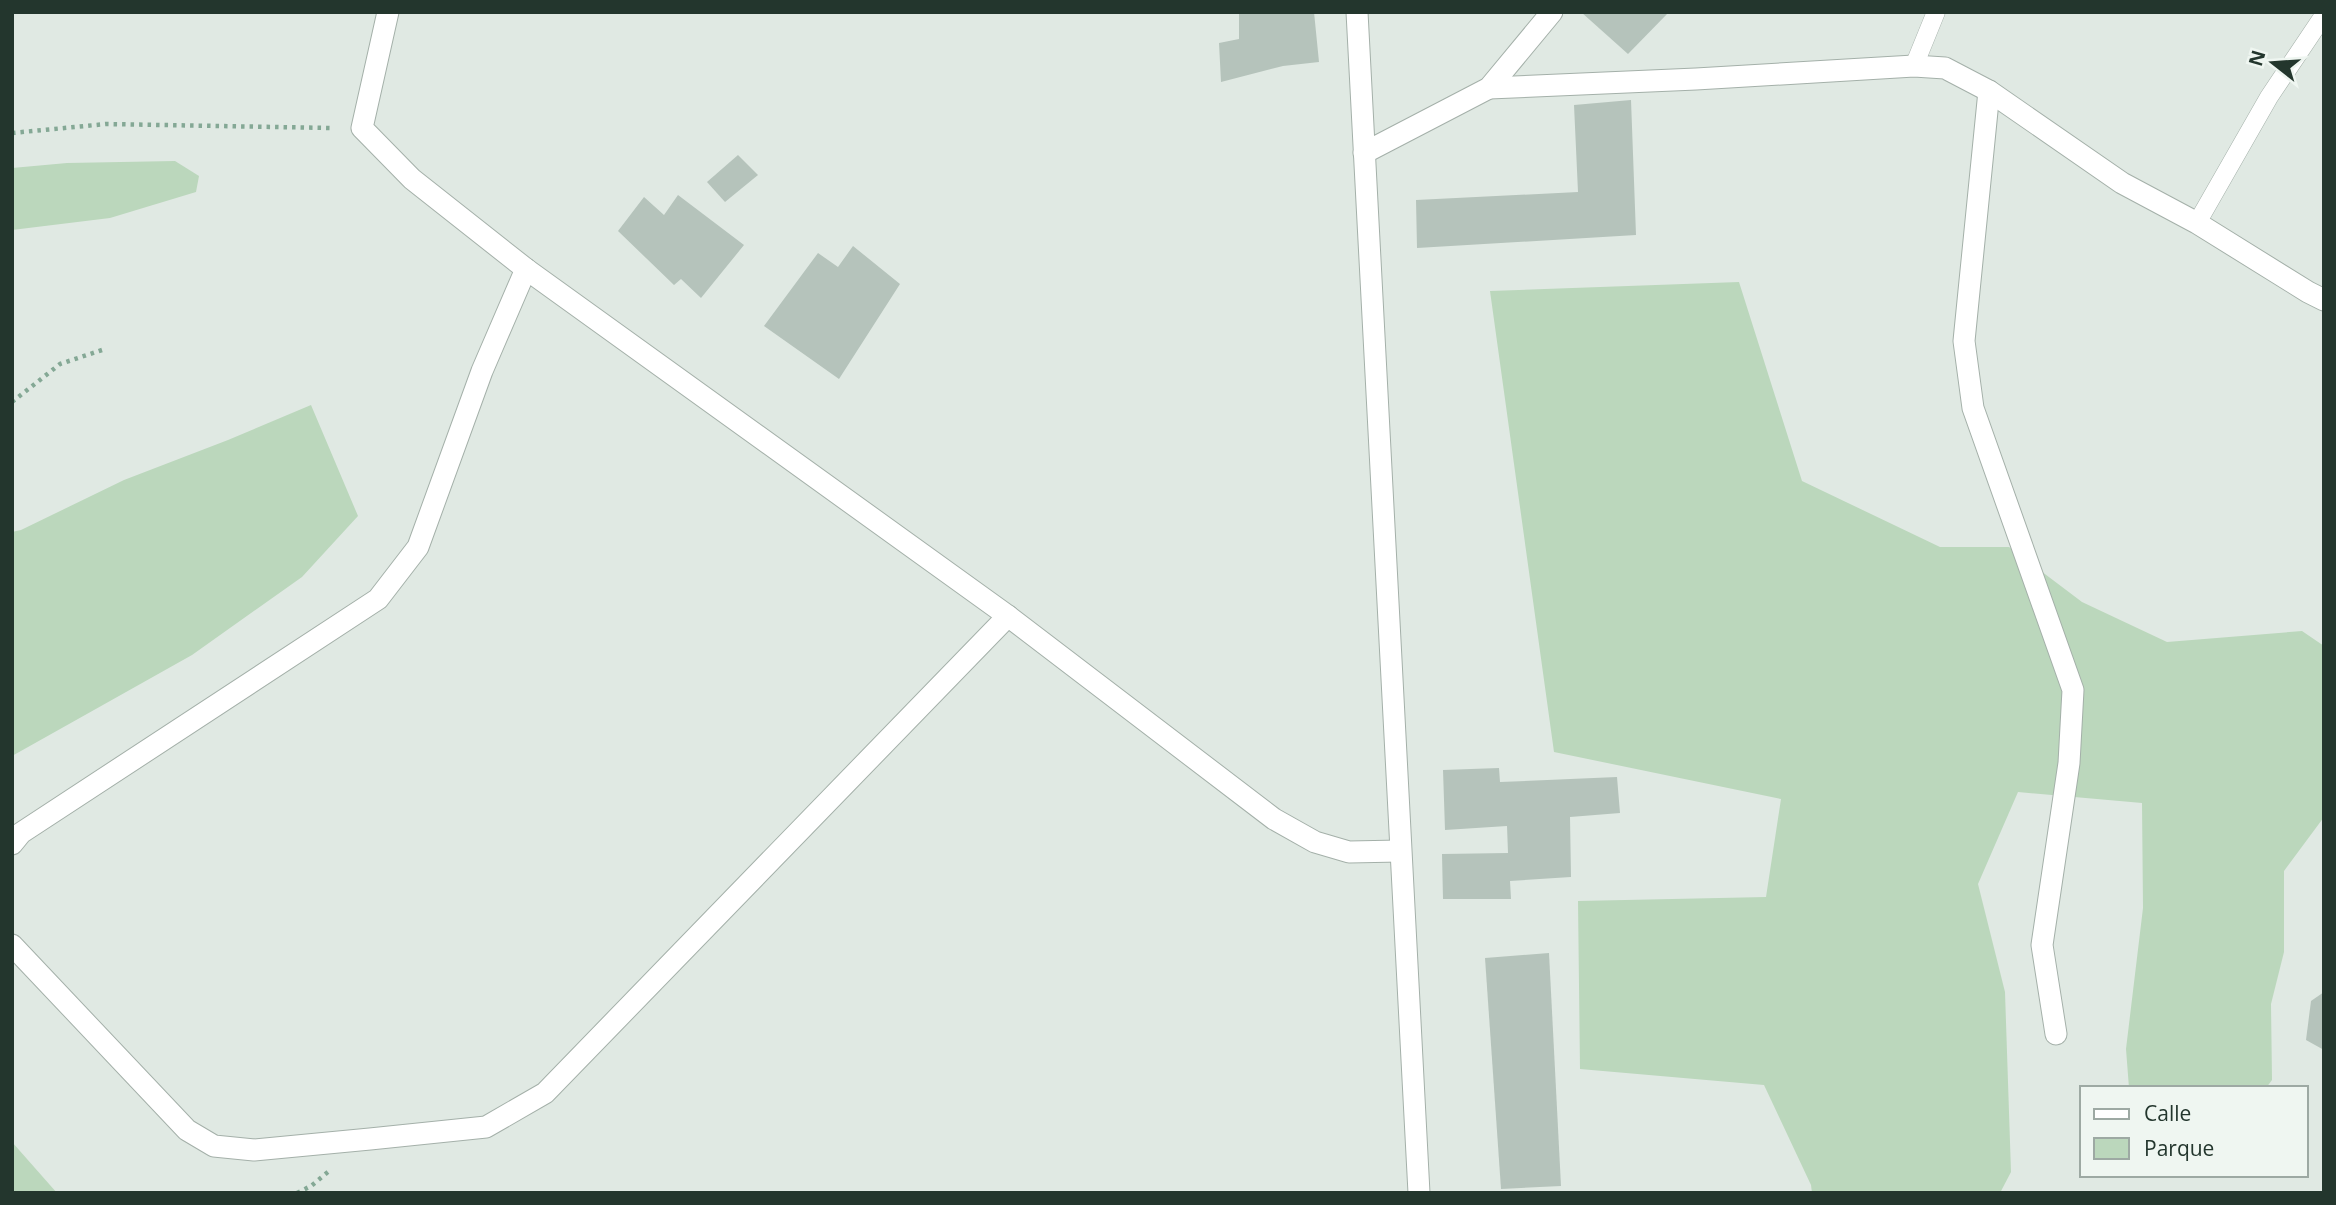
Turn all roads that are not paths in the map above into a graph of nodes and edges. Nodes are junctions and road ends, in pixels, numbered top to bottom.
1 (388, 12) edge
2 (1357, 12) edge
3 (1552, 12) edge
4 (1936, 12) edge
5 (2324, 15) edge
6 (1913, 66) junction
7 (1489, 88) junction
8 (1989, 91) junction
9 (1364, 153) junction
10 (2197, 223) junction
11 (526, 270) junction
12 (2324, 300) edge
13 (1007, 616) junction
14 (12, 844) edge
15 (1400, 850) junction
16 (12, 945) edge
17 (2056, 1034) dead end
18 (1419, 1193) edge

1 - 11 street
2 - 9 street
3 - 7 street
4 - 6 lane
5 - 10 lane
6 - 7 street
6 - 8 street
7 - 9 street
8 - 10 street
8 - 17 street
9 - 15 street
10 - 12 street
11 - 13 street
11 - 14 street
13 - 15 street
13 - 16 street
15 - 18 street

